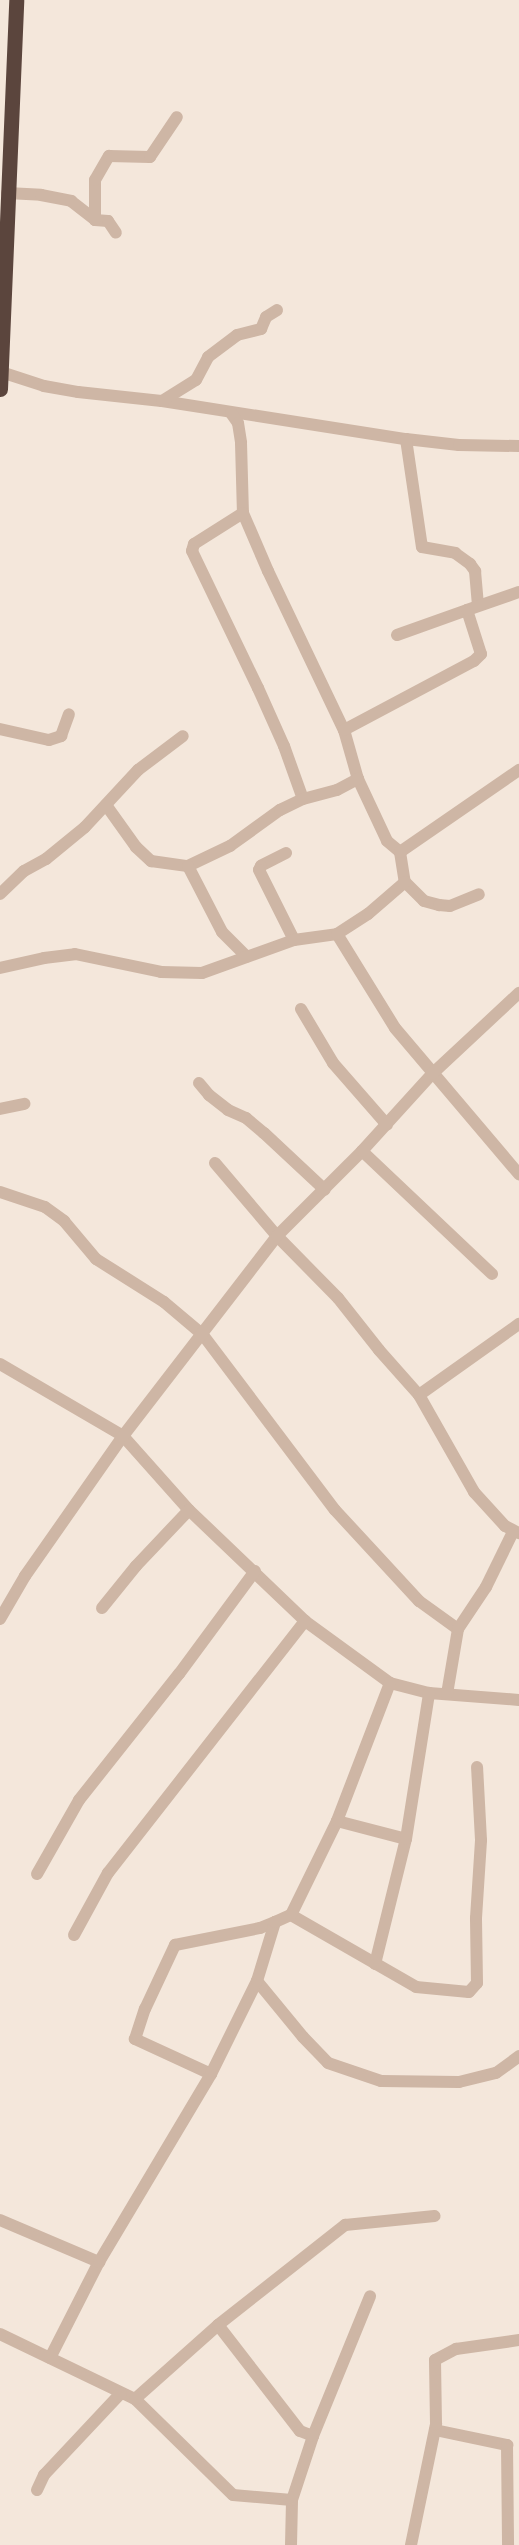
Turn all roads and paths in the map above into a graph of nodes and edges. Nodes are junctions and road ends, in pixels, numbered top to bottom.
1 (16, 0) edge
2 (177, 117) dead end
3 (7, 192) junction
4 (95, 220) junction
5 (2, 227) edge
6 (116, 233) dead end
7 (277, 310) dead end
8 (1, 372) edge
9 (0, 389) edge
10 (162, 401) junction
11 (231, 413) junction
12 (406, 439) junction
13 (519, 446) edge
14 (243, 512) junction
15 (519, 592) edge
16 (473, 608) junction
17 (397, 635) dead end
18 (69, 714) dead end
19 (0, 729) edge
20 (344, 730) junction
21 (183, 736) dead end
22 (519, 770) edge
23 (358, 779) junction
24 (302, 799) junction
25 (106, 805) junction
26 (286, 852) dead end
27 (400, 852) junction
28 (188, 866) junction
29 (405, 882) junction
30 (0, 894) edge
31 (479, 894) dead end
32 (337, 934) junction
33 (294, 940) junction
34 (247, 957) junction
35 (0, 968) edge
36 (519, 993) edge
37 (301, 1009) dead end
38 (432, 1074) junction
39 (199, 1083) dead end
40 (24, 1104) dead end
41 (0, 1109) edge
42 (387, 1125) junction
43 (362, 1152) junction
44 (216, 1163) dead end
45 (519, 1174) edge
46 (325, 1190) junction
47 (0, 1192) edge
48 (278, 1236) junction
49 (492, 1274) dead end
50 (519, 1324) edge
51 (203, 1336) junction
52 (0, 1364) edge
53 (419, 1395) junction
54 (123, 1436) junction
55 (189, 1510) junction
56 (516, 1533) edge
57 (254, 1571) junction
58 (102, 1608) dead end
59 (0, 1619) edge
60 (305, 1622) junction
61 (458, 1629) junction
62 (390, 1683) junction
63 (429, 1693) junction
64 (447, 1694) junction
65 (519, 1700) edge
66 (476, 1767) dead end
67 (337, 1821) junction
68 (406, 1839) junction
69 (38, 1874) dead end
70 (291, 1915) junction
71 (275, 1922) junction
72 (74, 1935) dead end
73 (375, 1964) junction
74 (257, 1981) junction
75 (519, 2056) edge
76 (211, 2074) junction
77 (435, 2216) dead end
78 (0, 2220) edge
79 (99, 2262) junction
80 (370, 2296) dead end
81 (218, 2325) junction
82 (0, 2334) edge
83 (519, 2340) edge
84 (50, 2358) junction
85 (121, 2393) junction
86 (135, 2399) junction
87 (435, 2430) junction
88 (313, 2436) junction
89 (37, 2490) dead end
90 (292, 2500) junction
91 (291, 2545) edge
92 (411, 2545) edge
93 (508, 2545) edge

1 - 3 highway
2 - 4 street
3 - 4 street
3 - 5 highway
4 - 6 street
5 - 8 highway
7 - 10 street
8 - 9 highway
8 - 10 street
10 - 11 street
11 - 12 street
11 - 14 street
12 - 13 street
12 - 16 street
14 - 20 street
14 - 24 street
15 - 16 street
16 - 17 street
16 - 20 street
18 - 19 street
20 - 23 street
21 - 25 street
22 - 27 street
23 - 24 street
23 - 27 street
24 - 28 street
25 - 28 street
25 - 30 street
26 - 33 street
27 - 29 street
28 - 34 street
29 - 31 street
29 - 32 street
32 - 33 street
32 - 38 street
33 - 34 street
34 - 35 street
36 - 38 street
37 - 42 street
38 - 42 street
38 - 45 street
39 - 46 street
40 - 41 street
42 - 43 street
43 - 46 street
43 - 49 street
44 - 48 street
46 - 48 street
47 - 51 street
48 - 51 street
48 - 53 street
50 - 53 street
51 - 54 street
51 - 61 street
52 - 54 street
53 - 56 street
54 - 55 street
54 - 59 street
55 - 57 street
55 - 58 street
56 - 61 street
57 - 60 street
57 - 69 street
60 - 62 street
60 - 72 street
61 - 64 street
62 - 63 street
62 - 67 street
63 - 64 street
63 - 68 street
64 - 65 street
66 - 73 street
67 - 68 street
67 - 70 street
68 - 73 street
70 - 71 street
70 - 73 street
71 - 74 street
71 - 76 street
74 - 75 street
74 - 76 street
76 - 79 street
77 - 81 street
78 - 79 street
79 - 84 street
80 - 88 street
81 - 86 street
81 - 88 street
82 - 84 street
83 - 87 street
84 - 85 street
85 - 86 street
85 - 89 street
86 - 90 street
87 - 92 street
87 - 93 street
88 - 90 street
90 - 91 street

